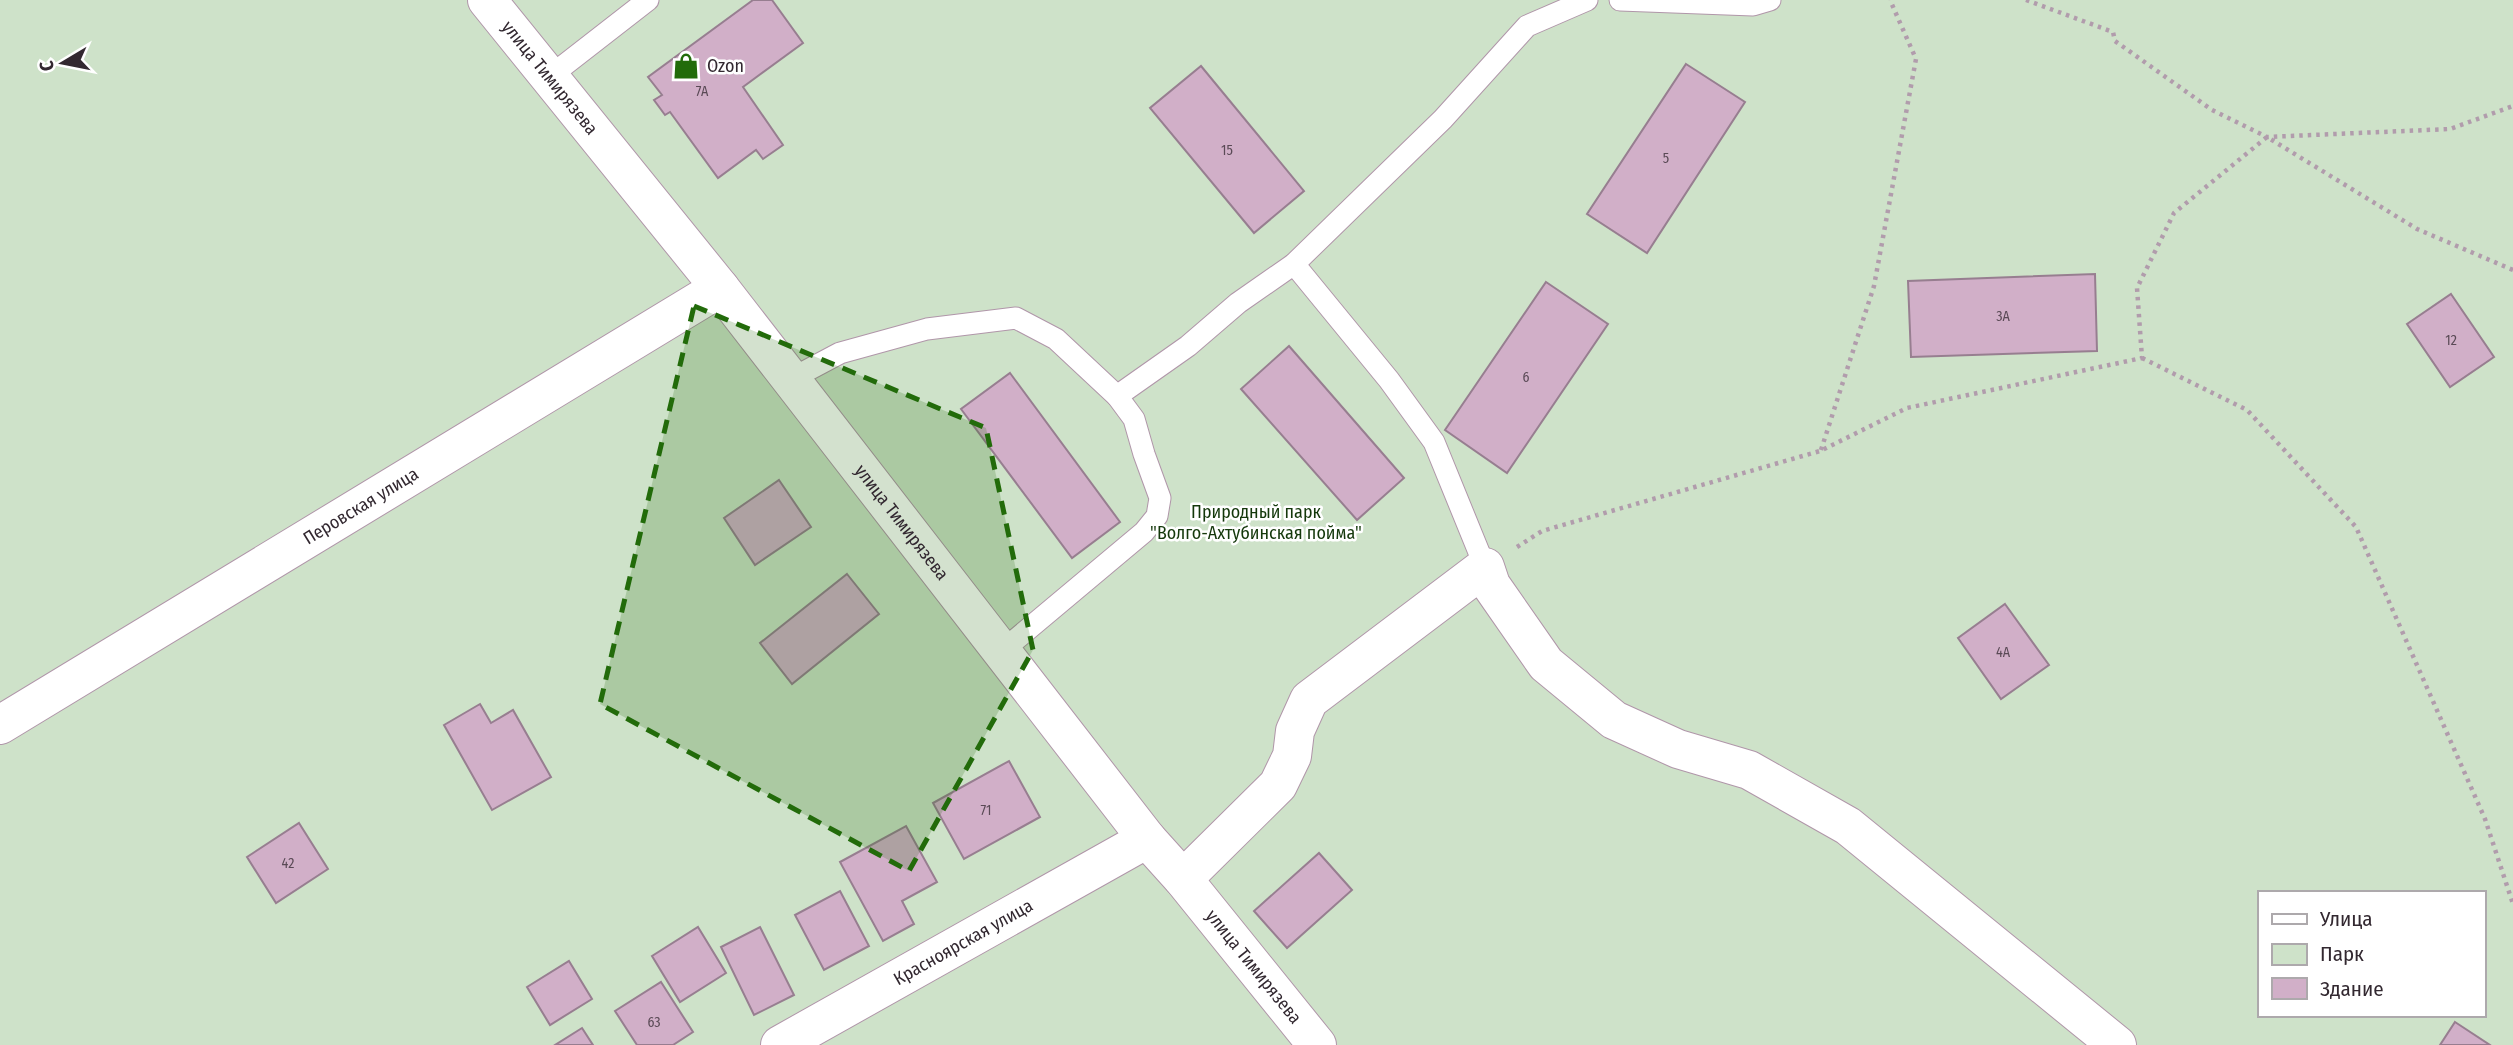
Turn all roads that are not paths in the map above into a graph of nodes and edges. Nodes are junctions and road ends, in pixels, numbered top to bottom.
1 (487, 0) edge
2 (648, 0) edge
3 (1587, 0) edge
4 (1620, 0) edge
5 (1770, 0) edge
6 (550, 77) junction
7 (1294, 264) junction
8 (720, 288) junction
9 (791, 379) junction
10 (1117, 396) junction
11 (1485, 567) junction
12 (1002, 651) junction
13 (0, 725) edge
14 (1147, 839) junction
15 (1183, 879) junction
16 (780, 1045) edge
17 (1317, 1045) edge
18 (2117, 1045) edge

1 - 6 street, улица Тимирязева
2 - 6 lane
3 - 7 lane
4 - 5 lane
6 - 8 street, улица Тимирязева
7 - 10 lane
7 - 11 lane
8 - 9 street, улица Тимирязева
8 - 13 street, Перовская улица
9 - 10 lane
9 - 12 street, улица Тимирязева
10 - 12 lane
11 - 15 street
11 - 18 street
12 - 14 street, улица Тимирязева
14 - 15 street, улица Тимирязева
14 - 16 street, Красноярская улица
15 - 17 street, улица Тимирязева

